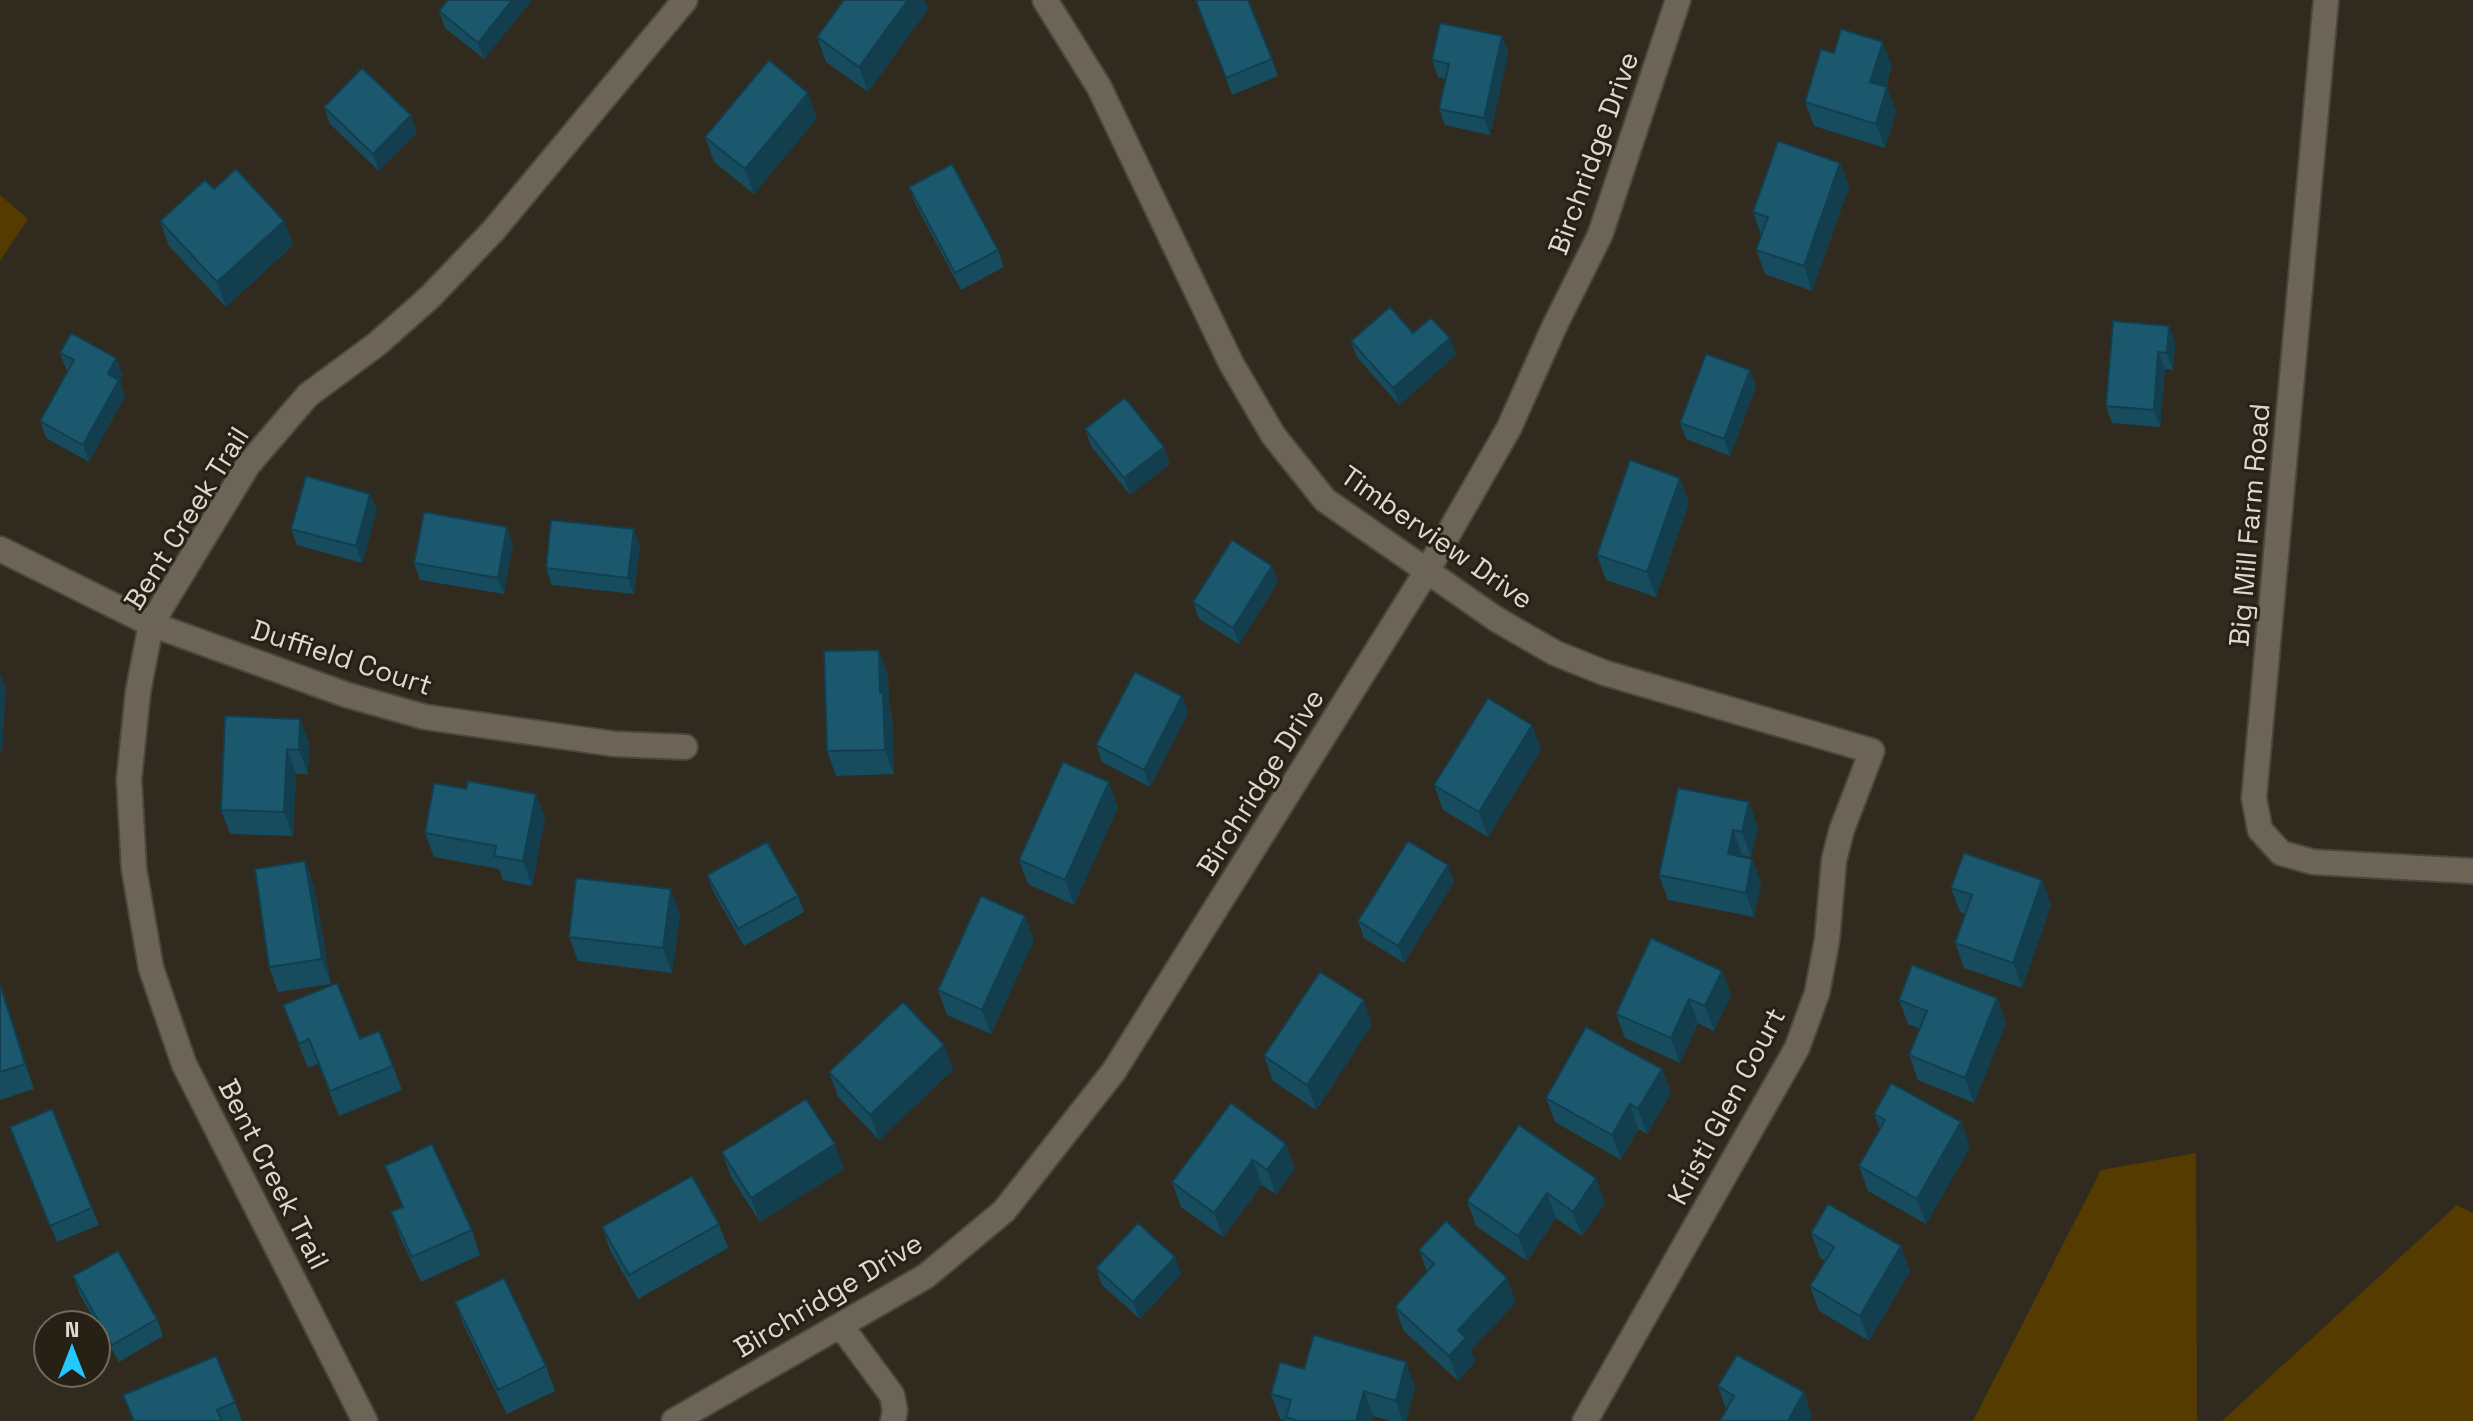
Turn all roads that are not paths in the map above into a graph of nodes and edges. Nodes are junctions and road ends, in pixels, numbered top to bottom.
1 (685, 0) edge
2 (1045, 0) edge
3 (1678, 0) edge
4 (2326, 0) edge
5 (0, 549) edge
6 (1427, 571) junction
7 (151, 624) junction
8 (685, 747) dead end
9 (1872, 751) joint
10 (2473, 871) edge
11 (841, 1326) junction
12 (365, 1421) edge
13 (674, 1421) edge
14 (893, 1421) edge
15 (1585, 1421) edge

1 - 7 street, Bent Creek Trail
2 - 6 street, Timberview Drive
3 - 6 street, Birchridge Drive
4 - 10 street, Big Mill Farm Road
5 - 7 street, Duffield Court
6 - 9 street, Timberview Drive
6 - 11 street, Birchridge Drive
7 - 8 street, Duffield Court
7 - 12 street, Bent Creek Trail
9 - 15 street, Kristi Glen Court
11 - 13 street, Birchridge Drive
11 - 14 street

